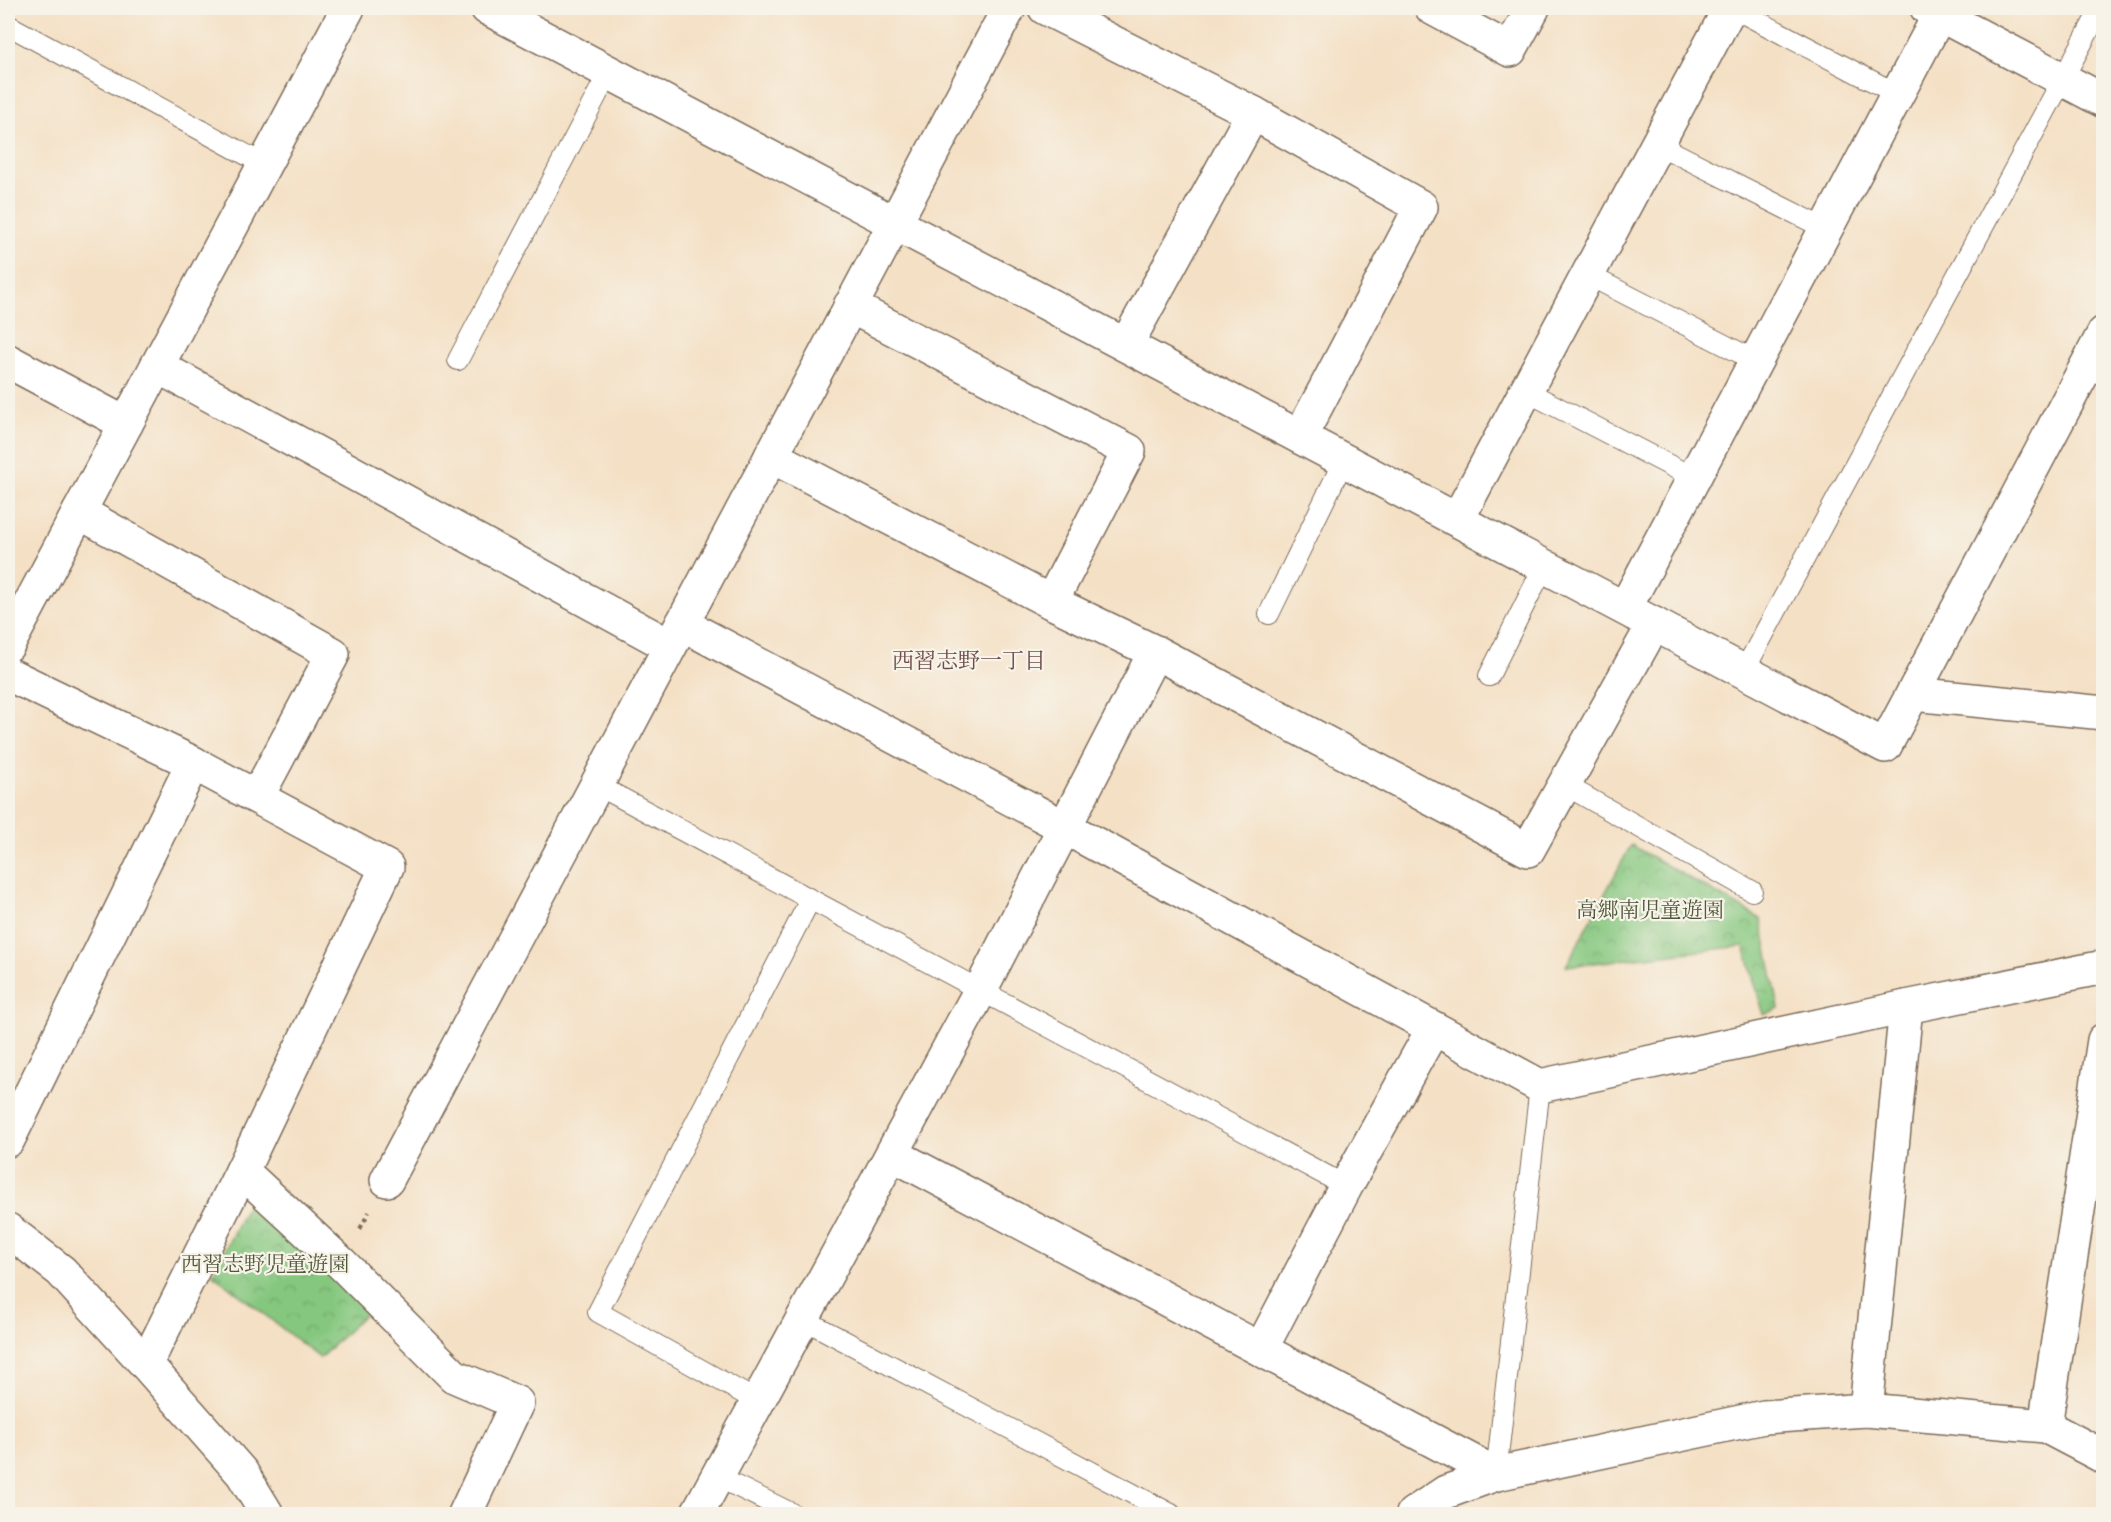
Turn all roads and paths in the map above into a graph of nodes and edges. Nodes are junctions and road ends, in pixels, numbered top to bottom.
1 (348, 8) edge
2 (487, 8) edge
3 (1009, 8) edge
4 (1045, 8) edge
5 (1432, 8) edge
6 (1533, 8) edge
7 (1731, 8) edge
8 (2101, 8) edge
9 (1937, 10) edge
10 (8, 25) edge
11 (609, 72) junction
12 (2062, 79) junction
13 (1898, 94) junction
14 (2103, 101) edge
15 (1253, 113) junction
16 (1657, 144) junction
17 (265, 165) junction
18 (895, 223) junction
19 (1826, 230) junction
20 (1588, 274) junction
21 (850, 306) junction
22 (2103, 333) edge
23 (1126, 345) junction
24 (458, 360) dead end
25 (8, 361) edge
26 (1756, 361) junction
27 (157, 366) junction
28 (1526, 391) junction
29 (126, 424) junction
30 (1300, 437) junction
31 (771, 456) junction
32 (1344, 460) junction
33 (1694, 478) junction
34 (79, 512) junction
35 (1457, 520) junction
36 (1544, 566) junction
37 (1051, 602) junction
38 (1625, 608) junction
39 (1269, 614) dead end
40 (1654, 624) junction
41 (676, 635) junction
42 (8, 645) edge
43 (1155, 652) junction
44 (1744, 671) junction
45 (8, 674) edge
46 (1488, 676) dead end
47 (1913, 694) junction
48 (2103, 713) edge
49 (193, 763) junction
50 (597, 784) junction
51 (1565, 785) junction
52 (257, 797) junction
53 (1066, 828) junction
54 (1752, 891) dead end
55 (810, 900) junction
56 (2103, 967) edge
57 (980, 991) junction
58 (1906, 1007) junction
59 (1433, 1029) junction
60 (2103, 1040) edge
61 (1539, 1086) junction
62 (8, 1140) edge
63 (892, 1154) junction
64 (242, 1171) junction
65 (387, 1179) joint
66 (1346, 1186) junction
67 (8, 1230) edge
68 (342, 1263) junction
69 (803, 1319) junction
70 (1261, 1349) junction
71 (146, 1364) junction
72 (757, 1401) junction
73 (1866, 1410) junction
74 (2045, 1426) junction
75 (2103, 1457) edge
76 (1497, 1474) junction
77 (718, 1477) junction
78 (267, 1515) edge
79 (465, 1515) edge
80 (697, 1515) edge
81 (793, 1515) edge
82 (1172, 1515) edge
83 (1413, 1515) edge

1 - 17 street
2 - 11 street
3 - 18 street
4 - 15 street
5 - 6 street
7 - 13 lane
7 - 16 street
8 - 12 lane
9 - 12 street
9 - 13 street
10 - 17 lane
11 - 18 street
11 - 24 lane
12 - 14 street
12 - 44 lane
13 - 19 street
15 - 23 street
15 - 30 street
16 - 19 lane
16 - 20 street
17 - 27 street
18 - 21 street
18 - 23 street
19 - 26 street
20 - 26 lane
20 - 28 street
21 - 31 street
21 - 37 street
22 - 47 street
23 - 30 street
25 - 29 street
26 - 33 street
27 - 29 street
27 - 41 street
28 - 33 lane
28 - 35 street
29 - 34 street
30 - 32 street
31 - 37 street
31 - 41 street
32 - 35 street
32 - 39 lane
33 - 38 street
34 - 42 street
34 - 52 street
35 - 36 street
36 - 38 street
36 - 46 lane
37 - 43 street
38 - 40 street
40 - 44 street
40 - 51 street
41 - 50 street
41 - 53 street
43 - 51 street
43 - 53 street
44 - 47 street
45 - 49 street
47 - 48 street
49 - 52 street
49 - 62 street
50 - 55 lane
50 - 65 street
51 - 54 lane
52 - 64 street
53 - 57 street
53 - 59 street
55 - 57 lane
55 - 72 lane
56 - 58 street
57 - 63 street
57 - 66 lane
58 - 61 street
58 - 73 street
59 - 61 street
59 - 66 street
60 - 74 street
61 - 76 lane
63 - 69 street
63 - 70 street
64 - 68 street
64 - 71 street
65 - 68 path
66 - 70 street
67 - 71 street
68 - 79 street
69 - 72 street
69 - 82 lane
70 - 76 street
71 - 78 street
72 - 77 street
73 - 74 street
73 - 76 street
74 - 75 street
76 - 83 street
77 - 80 street
77 - 81 lane

